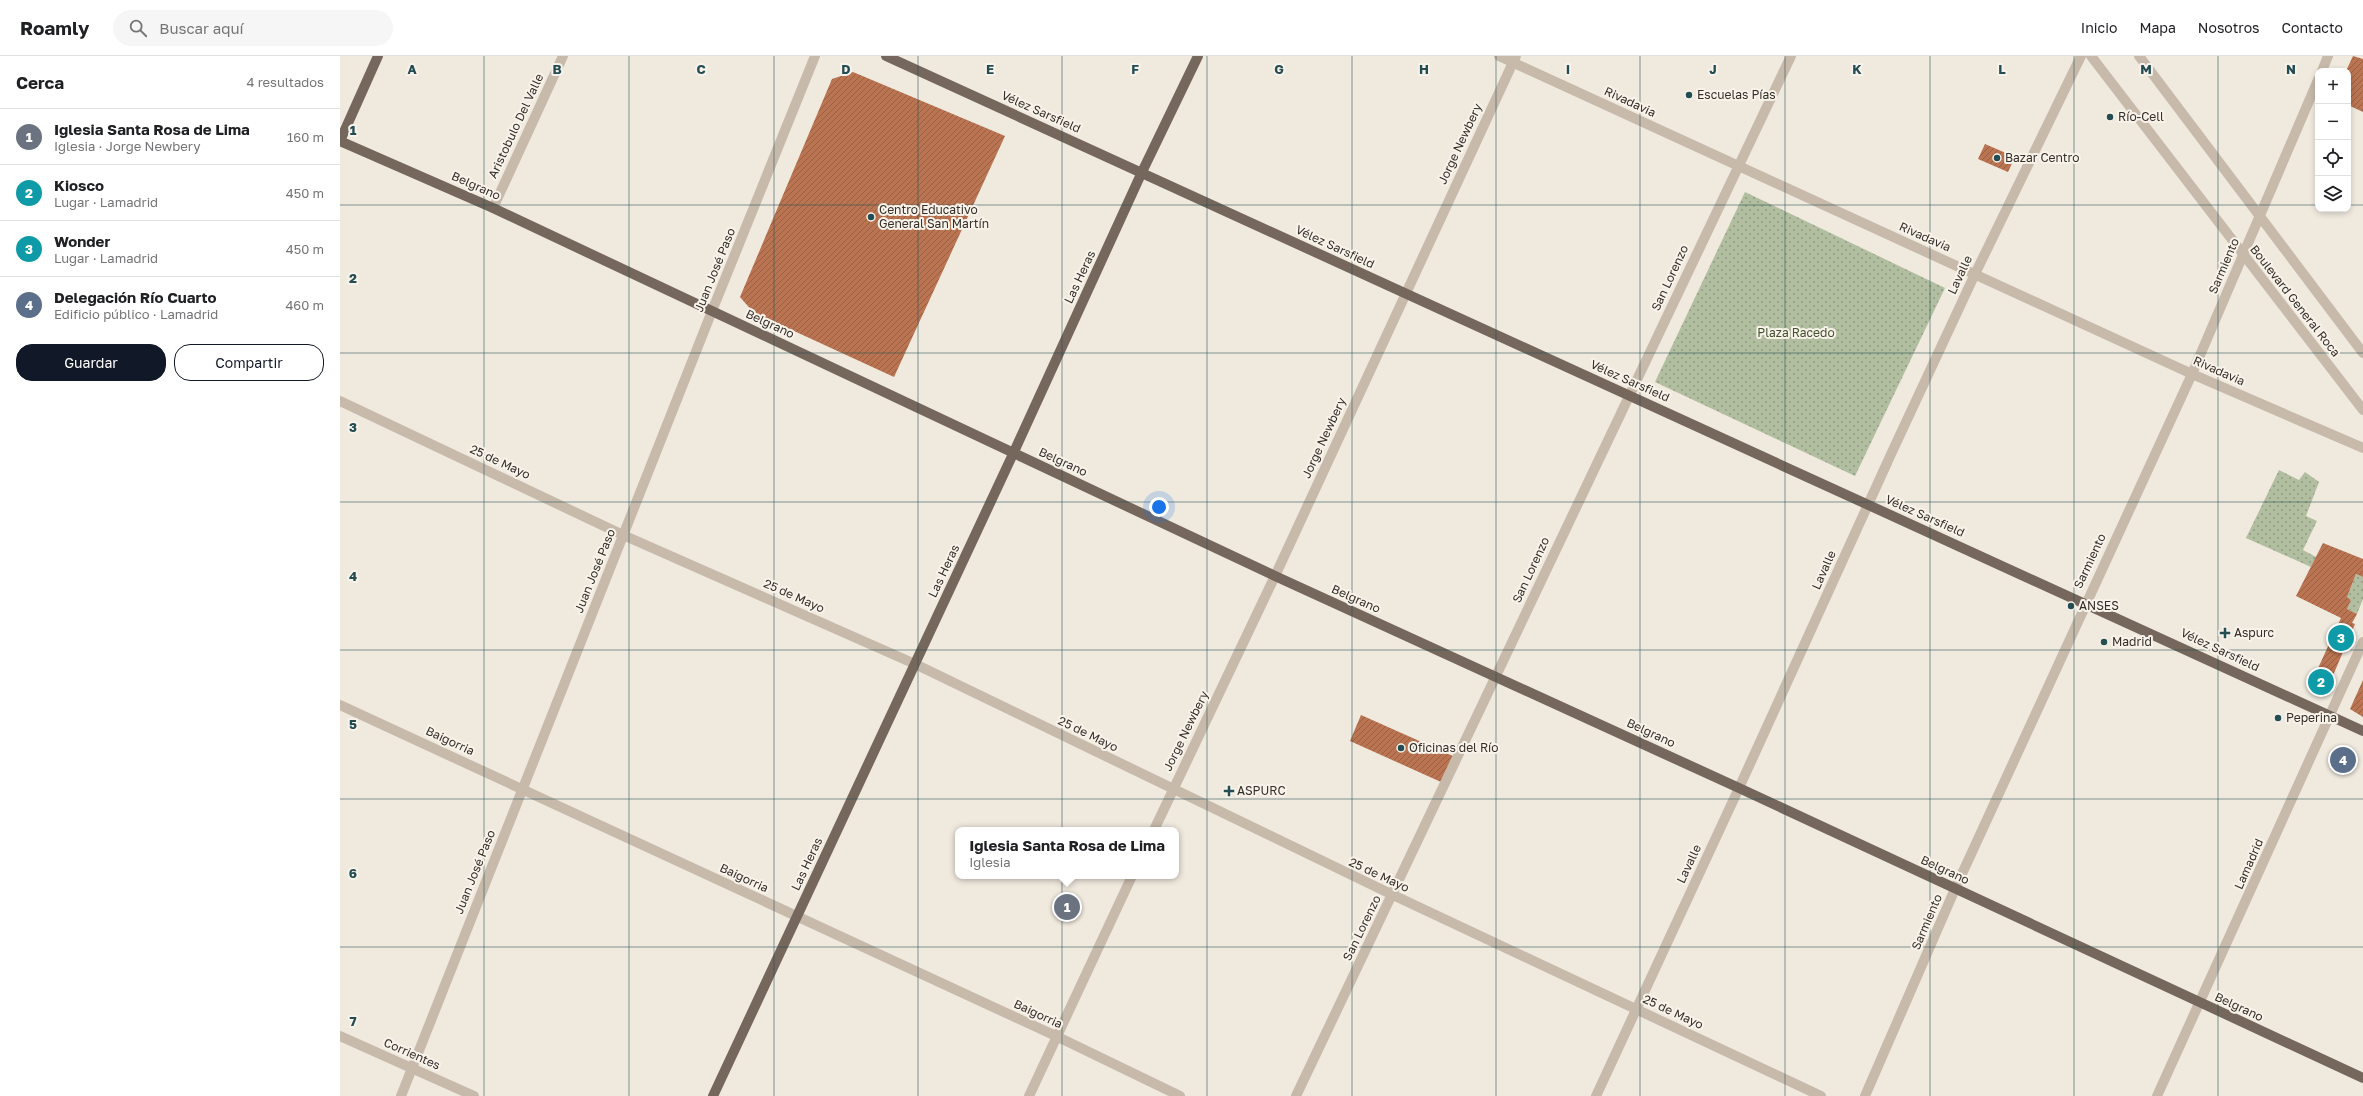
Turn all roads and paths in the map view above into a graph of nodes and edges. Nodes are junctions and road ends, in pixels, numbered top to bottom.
1 (378, 56) edge
2 (563, 56) edge
3 (815, 56) edge
4 (886, 56) edge
5 (1198, 56) edge
6 (1499, 56) edge
7 (1791, 56) edge
8 (2081, 56) edge
9 (2091, 56) edge
10 (2139, 56) edge
11 (2328, 56) edge
12 (1514, 59) edge
13 (2323, 68) edge
14 (2315, 87) edge
15 (340, 141) edge
16 (1737, 166) junction
17 (1142, 172) junction
18 (493, 208) junction
19 (2260, 216) junction
20 (2243, 254) junction
21 (1975, 274) junction
22 (1405, 293) junction
23 (712, 311) junction
24 (2363, 353) edge
25 (2192, 374) junction
26 (1629, 394) junction
27 (340, 401) edge
28 (2363, 410) edge
29 (2363, 448) edge
30 (1013, 454) junction
31 (1868, 504) junction
32 (623, 535) junction
33 (1275, 576) junction
34 (2085, 603) junction
35 (2363, 642) edge
36 (915, 664) junction
37 (1496, 676) junction
38 (340, 704) edge
39 (2330, 715) junction
40 (2363, 731) edge
41 (1739, 788) junction
42 (522, 789) junction
43 (1172, 790) junction
44 (1155, 827) edge
45 (1131, 879) edge
46 (1955, 889) junction
47 (1393, 896) junction
48 (796, 917) junction
49 (2201, 1003) junction
50 (1636, 1009) junction
51 (340, 1036) edge
52 (1058, 1037) junction
53 (412, 1068) junction
54 (2363, 1078) edge
55 (401, 1096) edge
56 (474, 1096) edge
57 (713, 1096) edge
58 (1029, 1096) edge
59 (1180, 1096) edge
60 (1296, 1096) edge
61 (1596, 1096) edge
62 (1822, 1096) edge
63 (1865, 1096) edge
64 (2157, 1096) edge

1 - 15 main road
2 - 18 street, Aristobulo Del Valle
3 - 23 street, Juan José Paso
4 - 17 main road, Vélez Sarsfield
5 - 17 main road, Las Heras
6 - 12 street, Rivadavia
7 - 16 street, San Lorenzo
8 - 21 street, Lavalle
9 - 20 street, Boulevard General Roca
10 - 19 street, Boulevard General Roca
11 - 13 street
12 - 16 street, Rivadavia
12 - 22 street, Jorge Newbery
14 - 19 street, Sarmiento
15 - 18 main road, Belgrano
16 - 21 street, Rivadavia
16 - 26 street, San Lorenzo
17 - 22 main road, Vélez Sarsfield
17 - 30 main road, Las Heras
18 - 23 main road, Belgrano
19 - 20 street, Sarmiento
19 - 24 street, Boulevard General Roca
20 - 25 street, Sarmiento
20 - 28 street, Boulevard General Roca
21 - 25 street, Rivadavia
21 - 31 street, Lavalle
22 - 26 main road, Vélez Sarsfield
22 - 33 street, Jorge Newbery
23 - 30 main road, Belgrano
23 - 32 street, Juan José Paso
25 - 29 street, Rivadavia
25 - 34 street, Sarmiento
26 - 31 main road, Vélez Sarsfield
26 - 37 street, San Lorenzo
27 - 32 street, 25 de Mayo
30 - 33 main road, Belgrano
30 - 36 main road, Las Heras
31 - 34 main road, Vélez Sarsfield
31 - 41 street, Lavalle
32 - 36 street, 25 de Mayo
32 - 42 street, Juan José Paso
33 - 37 main road, Belgrano
33 - 43 street, Jorge Newbery
34 - 39 main road, Vélez Sarsfield
34 - 46 street, Sarmiento
35 - 39 street, Lamadrid
36 - 43 street, 25 de Mayo
36 - 48 main road, Las Heras
37 - 41 main road, Belgrano
37 - 47 street, San Lorenzo
38 - 42 street, Baigorria
39 - 40 main road, Vélez Sarsfield
39 - 49 street, Lamadrid
41 - 46 main road, Belgrano
41 - 50 street, Lavalle
42 - 48 street, Baigorria
42 - 53 street, Juan José Paso
43 - 44 street, Jorge Newbery
43 - 47 street, 25 de Mayo
45 - 52 street
46 - 49 main road, Belgrano
46 - 63 street, Sarmiento
47 - 50 street, 25 de Mayo
47 - 60 street, San Lorenzo
48 - 52 street, Baigorria
48 - 57 main road, Las Heras
49 - 54 main road, Belgrano
49 - 64 street, Lamadrid
50 - 61 street, Lavalle
50 - 62 street, 25 de Mayo
51 - 53 street, Corrientes
52 - 58 street
52 - 59 street, Baigorria
53 - 55 street, Juan José Paso
53 - 56 street, Corrientes

